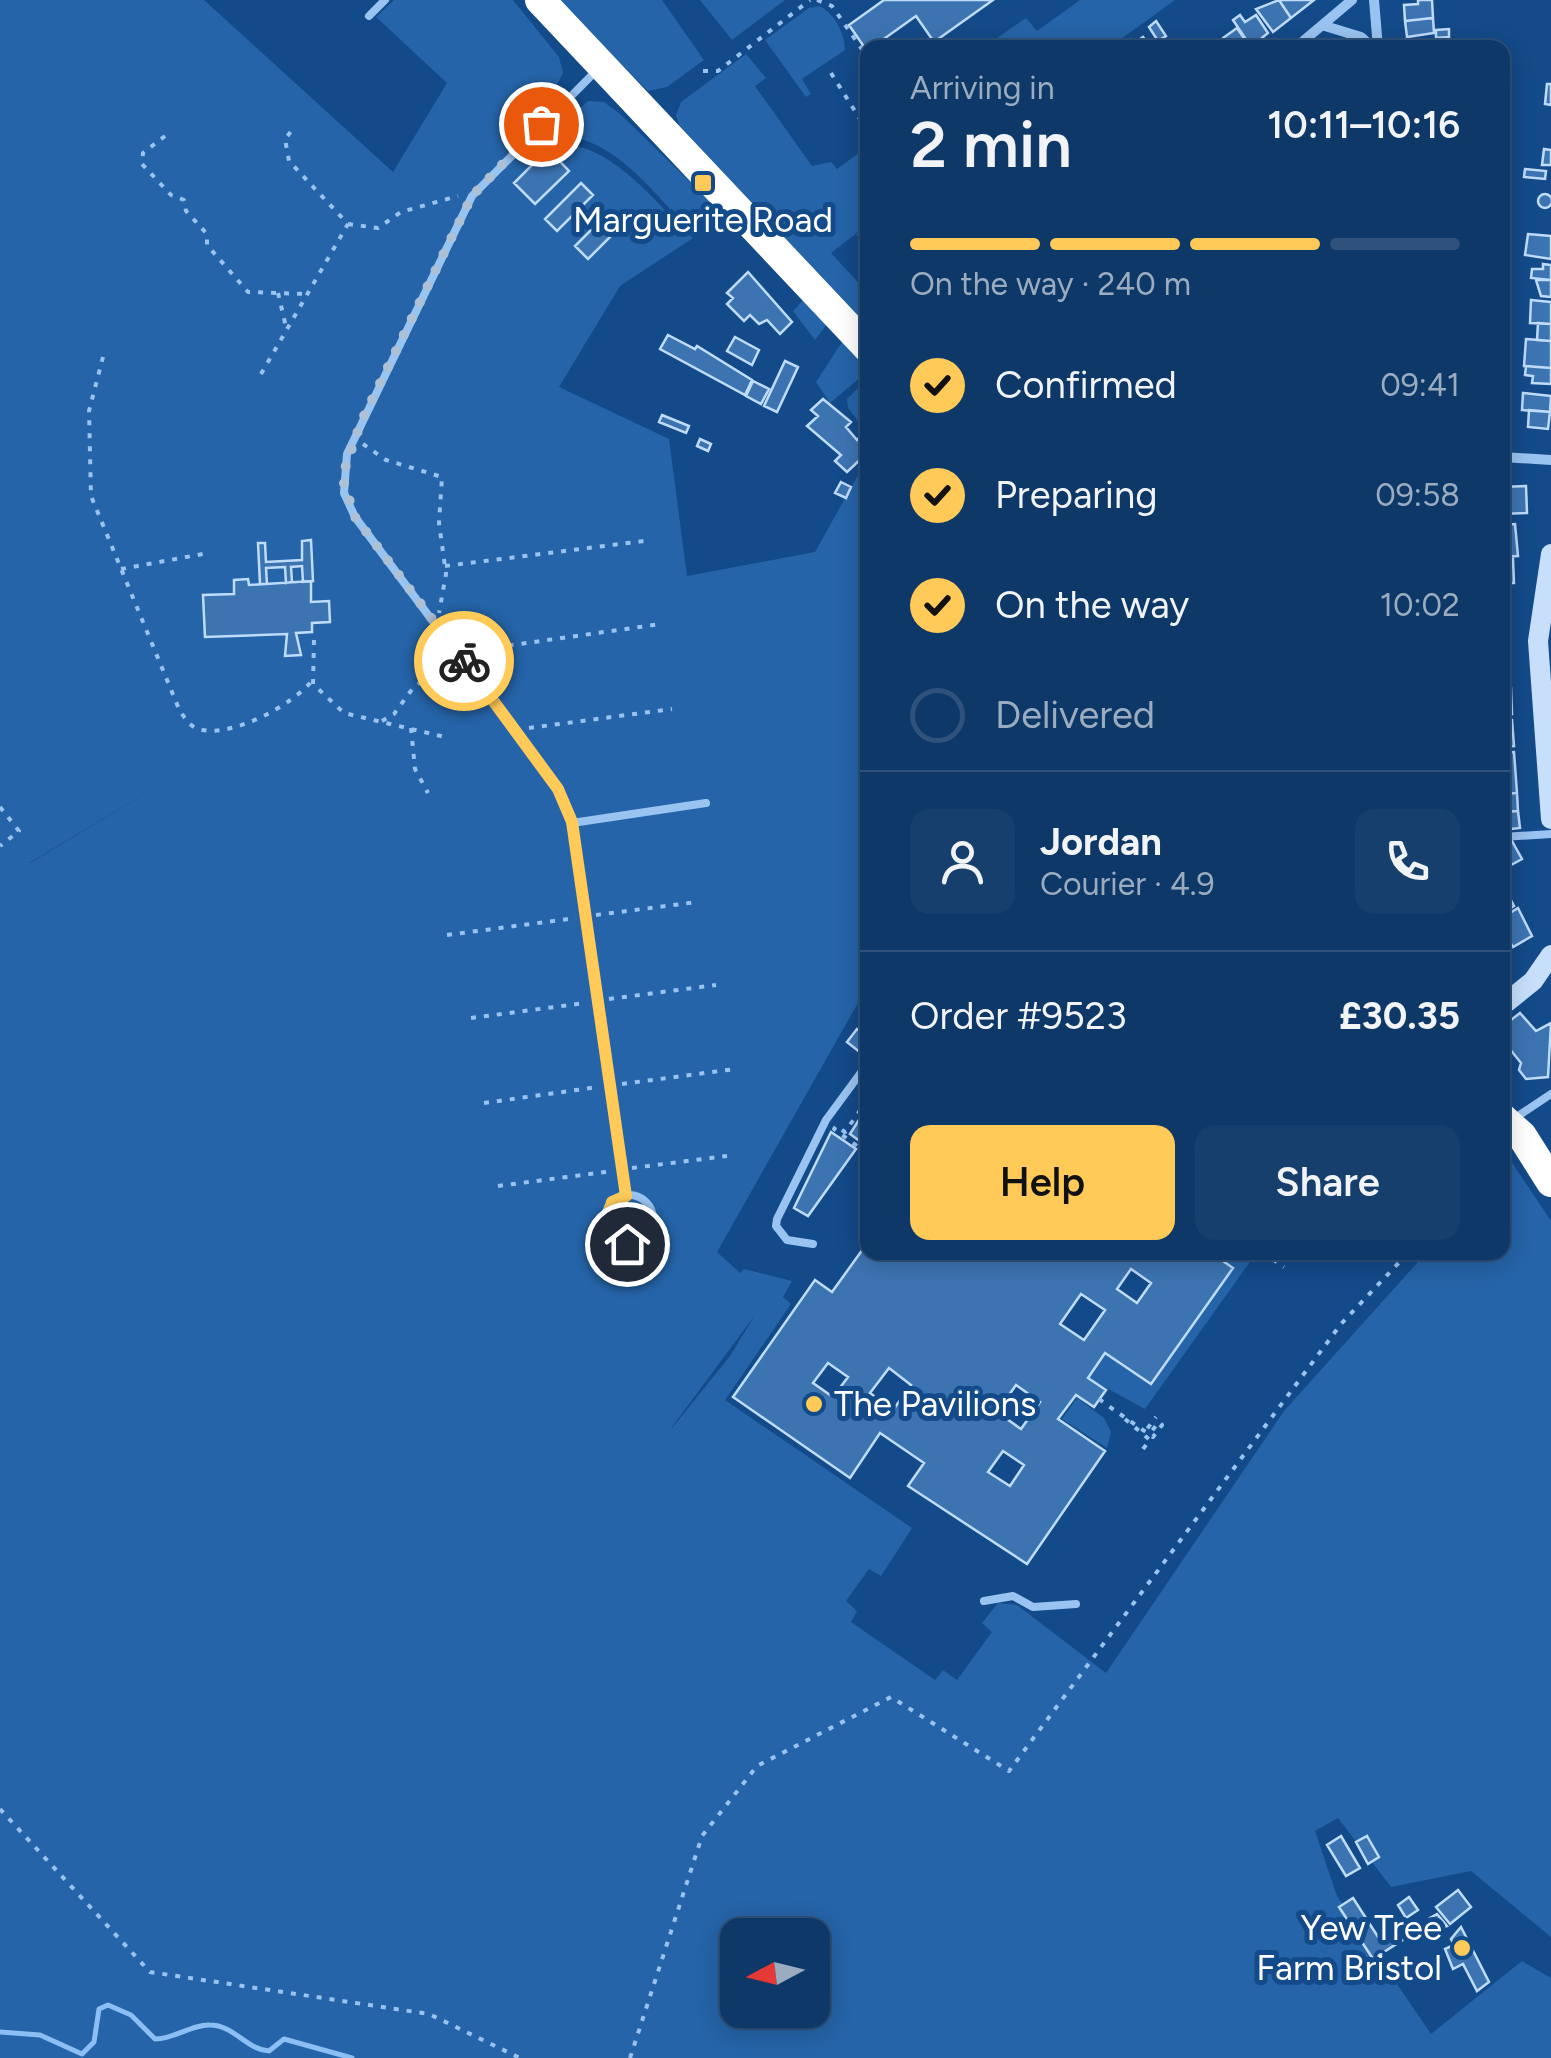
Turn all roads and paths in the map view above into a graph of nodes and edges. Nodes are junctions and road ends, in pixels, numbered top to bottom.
1 (385, 0) edge
2 (540, 0) edge
3 (813, 0) edge
4 (1352, 0) edge
5 (1374, 0) edge
6 (368, 16) dead end
7 (1325, 26) junction
8 (1306, 40) edge
9 (1365, 40) edge
10 (1376, 40) edge
11 (860, 46) edge
12 (602, 64) junction
13 (703, 71) dead end
14 (831, 73) dead end
15 (860, 119) dead end
16 (293, 129) dead end
17 (165, 136) dead end
18 (472, 196) junction
19 (348, 224) junction
20 (278, 293) junction
21 (306, 294) junction
22 (286, 328) junction
23 (860, 339) edge
24 (103, 358) dead end
25 (260, 374) dead end
26 (354, 439) junction
27 (1510, 457) edge
28 (1551, 460) edge
29 (644, 541) dead end
30 (203, 554) dead end
31 (1551, 554) edge
32 (445, 566) junction
33 (121, 569) junction
34 (432, 619) junction
35 (662, 624) dead end
36 (314, 640) dead end
37 (458, 654) junction
38 (313, 678) junction
39 (1546, 687) edge
40 (672, 710) dead end
41 (382, 721) junction
42 (411, 728) junction
43 (514, 731) junction
44 (449, 738) dead end
45 (428, 793) dead end
46 (706, 803) dead end
47 (0, 807) edge
48 (1551, 819) edge
49 (572, 822) junction
50 (1551, 834) edge
51 (1510, 837) edge
52 (0, 846) edge
53 (1550, 959) edge
54 (1510, 1000) edge
55 (860, 1074) edge
56 (1551, 1094) edge
57 (860, 1112) edge
58 (1510, 1118) edge
59 (1510, 1126) edge
60 (860, 1148) edge
61 (727, 1156) dead end
62 (622, 1170) junction
63 (1551, 1182) edge
64 (498, 1186) dead end
65 (626, 1196) junction
66 (813, 1244) dead end
67 (1274, 1260) edge
68 (1400, 1260) edge
69 (1284, 1267) dead end
70 (1099, 1399) dead end
71 (1120, 1414) junction
72 (1156, 1417) dead end
73 (1139, 1454) dead end
74 (984, 1601) dead end
75 (1076, 1604) dead end
76 (0, 1809) edge
77 (520, 2058) edge
78 (630, 2058) edge

1 - 6 lane
2 - 12 highway
3 - 11 path
3 - 13 path
4 - 7 street
5 - 10 street
7 - 8 street
7 - 9 street
12 - 18 lane
12 - 23 highway
14 - 15 path
16 - 19 path
17 - 20 path
18 - 19 path
18 - 26 lane
19 - 21 path
20 - 21 path
20 - 22 path
21 - 22 path
22 - 25 path
24 - 33 path
26 - 32 path
26 - 34 lane
27 - 28 street
29 - 32 path
30 - 33 path
31 - 39 street
32 - 34 path
33 - 38 path
34 - 37 lane
35 - 37 path
36 - 38 path
37 - 41 path
37 - 43 lane
38 - 41 path
39 - 48 street
40 - 43 path
41 - 42 path
42 - 44 path
42 - 45 path
43 - 49 lane
46 - 49 lane
47 - 52 path
49 - 62 lane
50 - 51 lane
53 - 54 street
55 - 66 lane
56 - 58 lane
57 - 60 path
59 - 63 highway
61 - 62 path
62 - 64 path
62 - 65 lane
65 - 65 lane
67 - 69 path
68 - 78 path
70 - 71 path
71 - 72 path
71 - 73 path
74 - 75 lane
76 - 77 path

